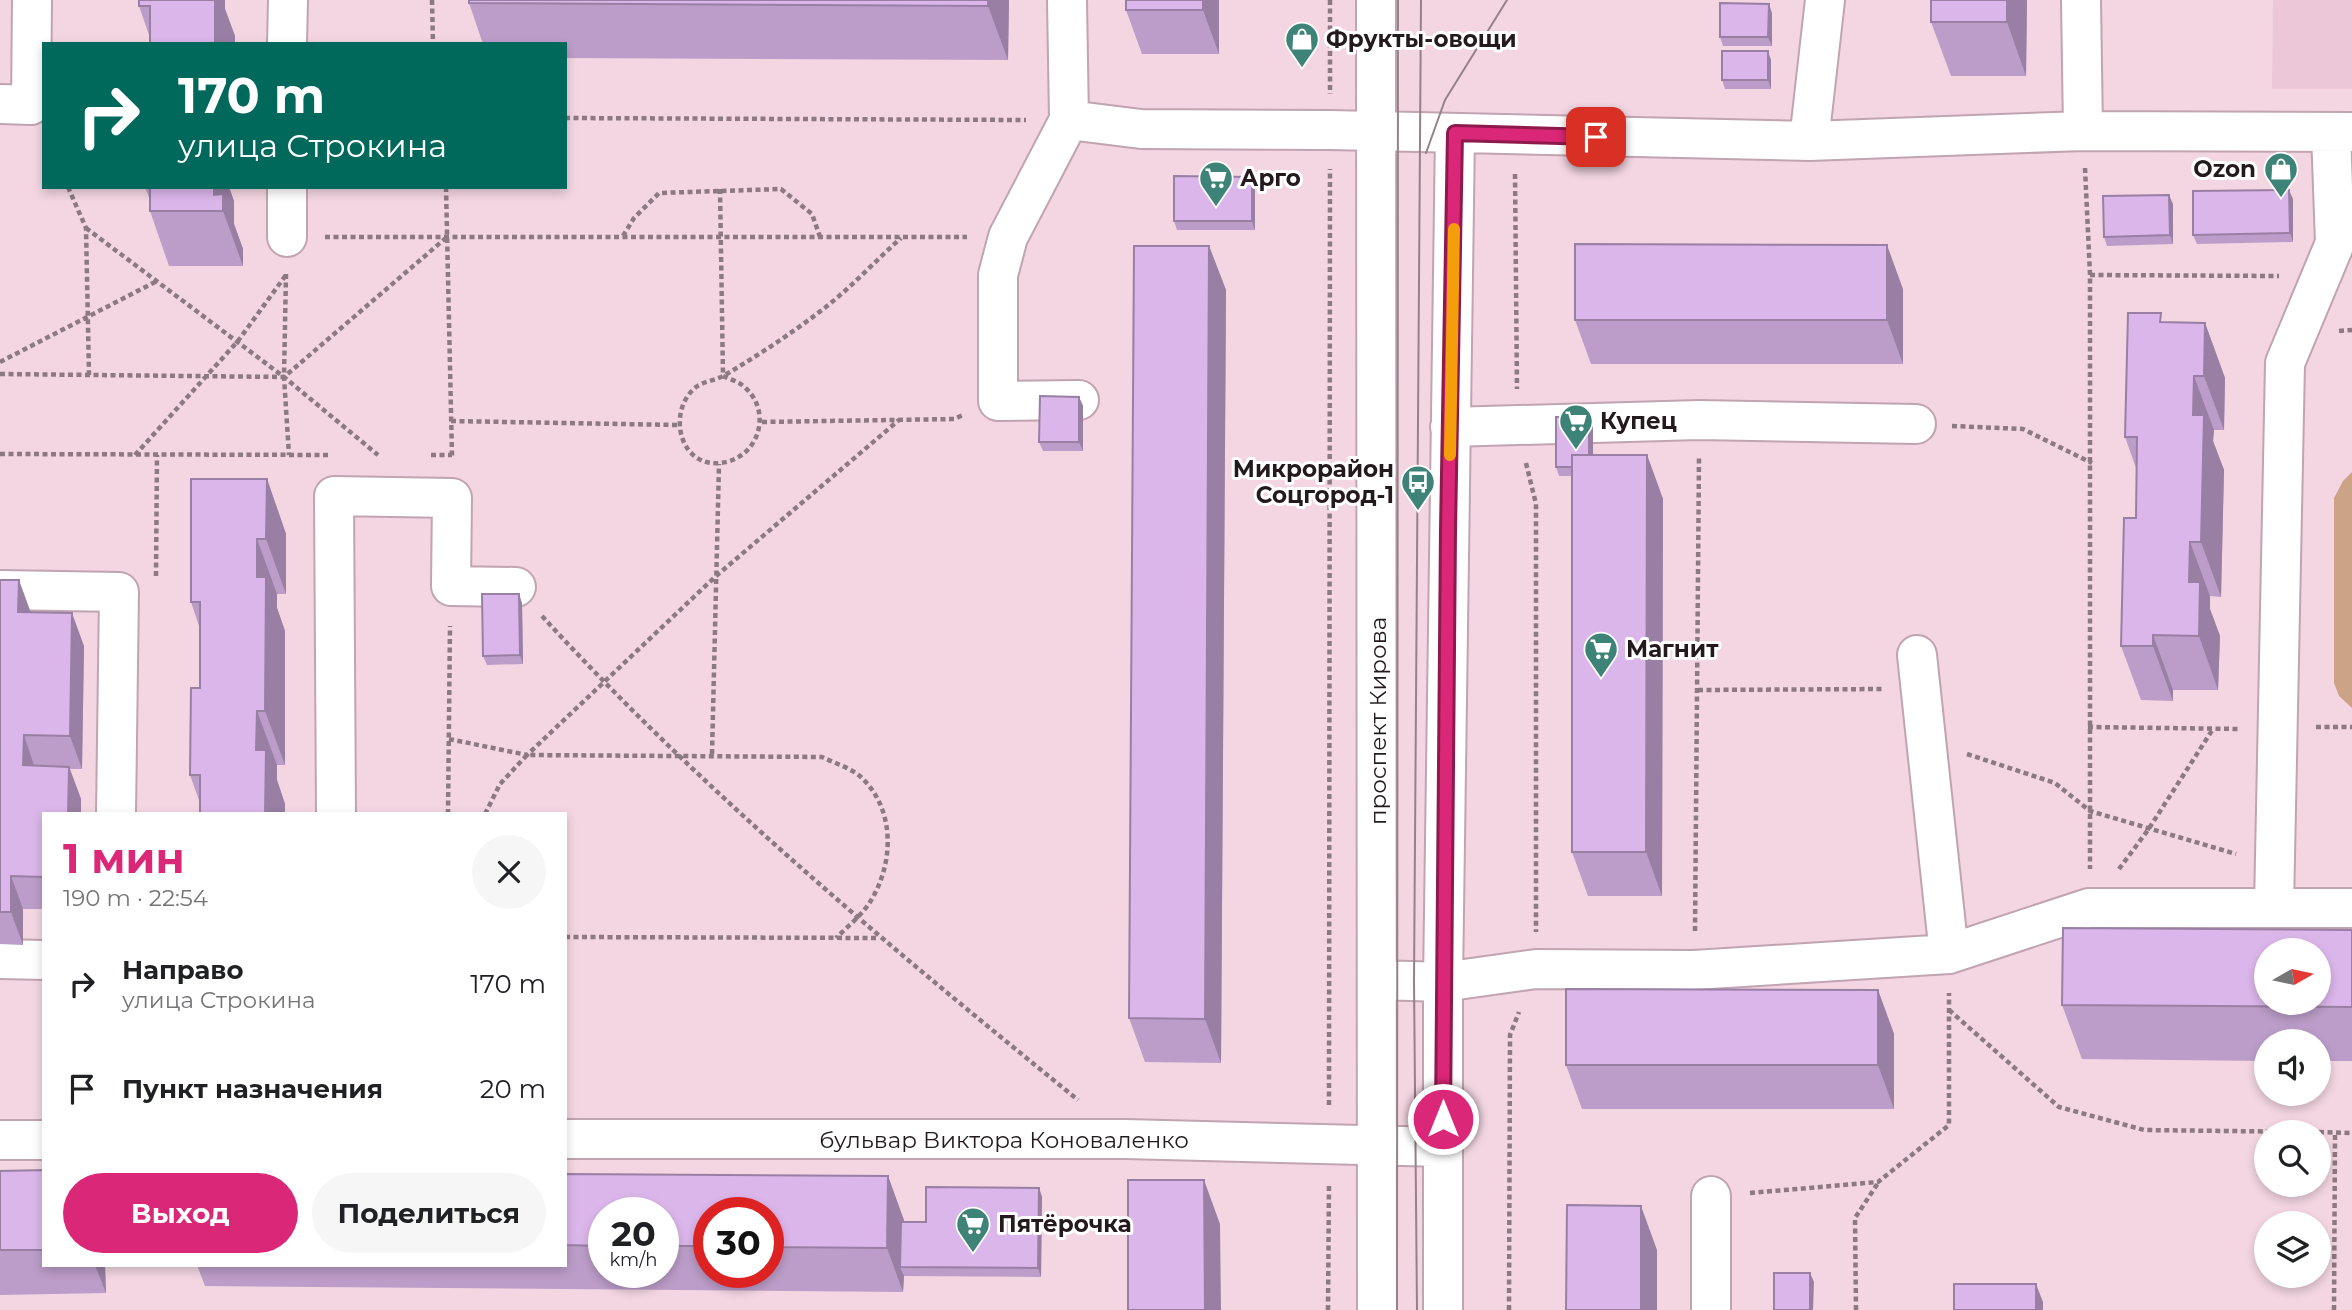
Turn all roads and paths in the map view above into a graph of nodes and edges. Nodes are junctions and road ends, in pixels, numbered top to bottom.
1 (288, 0) edge
2 (432, 0) edge
3 (1067, 0) edge
4 (1330, 0) edge
5 (1376, 0) edge
6 (1825, 0) edge
7 (2081, 0) edge
8 (22, 12) edge
9 (433, 41) edge
10 (287, 42) edge
11 (0, 104) edge
12 (567, 118) edge
13 (1069, 120) junction
14 (1330, 130) junction
15 (2083, 131) junction
16 (1379, 132) junction
17 (2342, 132) edge
18 (1455, 133) junction
19 (1517, 135) junction
20 (1810, 141) junction
21 (69, 189) edge
22 (287, 189) edge
23 (446, 189) edge
24 (720, 189) junction
25 (86, 228) junction
26 (287, 237) junction
27 (447, 237) junction
28 (623, 237) junction
29 (721, 237) junction
30 (820, 237) junction
31 (902, 237) junction
32 (1008, 237) junction
33 (286, 274) junction
34 (2091, 275) junction
35 (2321, 276) junction
36 (157, 281) junction
37 (88, 317) junction
38 (238, 341) junction
39 (0, 362) edge
40 (0, 374) edge
41 (89, 375) junction
42 (208, 376) junction
43 (723, 376) junction
44 (284, 377) junction
45 (1079, 400) edge
46 (998, 401) junction
47 (899, 420) junction
48 (1699, 420) junction
49 (452, 421) junction
50 (762, 422) junction
51 (1916, 424) joint
52 (678, 425) junction
53 (1517, 426) junction
54 (1450, 427) junction
55 (0, 454) edge
56 (135, 454) junction
57 (289, 455) junction
58 (340, 455) dead end
59 (366, 455) dead end
60 (378, 455) junction
61 (391, 455) dead end
62 (428, 455) dead end
63 (452, 455) junction
64 (2092, 463) junction
65 (719, 464) junction
66 (452, 498) junction
67 (716, 576) junction
68 (451, 586) junction
69 (516, 587) joint
70 (0, 590) edge
71 (1919, 672) joint
72 (603, 683) junction
73 (1698, 690) junction
74 (2088, 727) junction
75 (2352, 727) edge
76 (2277, 728) junction
77 (2213, 729) junction
78 (449, 739) junction
79 (1927, 740) junction
80 (675, 754) junction
81 (712, 754) junction
82 (527, 755) junction
83 (2091, 811) junction
84 (116, 812) edge
85 (336, 812) edge
86 (448, 812) edge
87 (486, 812) edge
88 (2148, 830) junction
89 (2274, 890) junction
90 (2089, 908) junction
91 (2352, 908) edge
92 (857, 917) junction
93 (567, 937) edge
94 (836, 938) junction
95 (879, 938) junction
96 (1949, 954) junction
97 (0, 959) edge
98 (42, 960) edge
99 (1536, 969) junction
100 (1695, 970) junction
101 (1378, 980) junction
102 (1443, 982) junction
103 (1949, 1010) junction
104 (2254, 1131) edge
105 (2331, 1133) edge
106 (2335, 1133) junction
107 (2352, 1133) edge
108 (567, 1139) edge
109 (1125, 1139) junction
110 (0, 1140) edge
111 (42, 1140) edge
112 (1329, 1146) junction
113 (1377, 1146) junction
114 (1443, 1147) junction
115 (1878, 1182) junction
116 (1711, 1196) joint
117 (1328, 1310) edge
118 (1377, 1310) edge
119 (1443, 1310) edge
120 (1509, 1310) edge
121 (1711, 1310) edge
122 (1856, 1310) edge
123 (2334, 1310) edge

1 - 10 street
2 - 9 path
3 - 13 street
4 - 14 path
5 - 16 street, проспект Кирова
6 - 20 street
7 - 15 street
8 - 11 street
12 - 13 path
13 - 14 street
13 - 32 street
14 - 16 street
14 - 112 path
15 - 17 street
15 - 20 street
15 - 34 path
16 - 18 street
16 - 101 street, проспект Кирова
17 - 35 street
18 - 19 street
18 - 54 street
19 - 20 street
19 - 53 path
21 - 25 path
22 - 26 street
23 - 27 path
24 - 28 path
24 - 29 path
24 - 30 path
25 - 36 path
25 - 37 path
26 - 27 path
26 - 33 path
27 - 28 path
27 - 44 path
27 - 49 path
28 - 29 path
29 - 30 path
29 - 43 path
30 - 31 path
31 - 32 path
31 - 43 path
32 - 46 street
33 - 38 path
33 - 44 path
34 - 35 path
34 - 64 path
35 - 76 street
36 - 37 path
36 - 38 path
37 - 39 path
37 - 41 path
38 - 42 path
38 - 44 path
40 - 41 path
41 - 42 path
42 - 44 path
42 - 56 path
43 - 50 path
43 - 52 path
44 - 57 path
44 - 60 path
45 - 46 street
46 - 47 path
47 - 50 path
47 - 67 path
48 - 51 street
48 - 53 street
48 - 73 path
49 - 52 path
49 - 63 path
50 - 65 path
51 - 64 path
52 - 65 path
53 - 54 street
53 - 99 path
54 - 102 street
55 - 56 path
56 - 57 path
57 - 58 path
59 - 60 path
60 - 61 path
62 - 63 path
63 - 66 path
64 - 74 path
65 - 67 path
66 - 68 street
66 - 85 street
67 - 72 path
67 - 81 path
68 - 69 street
68 - 78 path
69 - 72 path
70 - 84 street
71 - 73 path
71 - 79 street
72 - 80 path
72 - 82 path
73 - 100 path
74 - 77 path
74 - 83 path
75 - 76 path
76 - 77 path
76 - 89 street
77 - 88 path
78 - 82 path
78 - 86 path
79 - 83 path
79 - 96 street
80 - 81 path
80 - 82 path
80 - 92 path
81 - 92 path
82 - 87 path
83 - 88 path
83 - 90 path
88 - 89 path
88 - 90 path
89 - 90 street
89 - 91 street
90 - 96 street
92 - 94 path
92 - 95 path
93 - 94 path
94 - 95 path
95 - 109 path
96 - 100 street
96 - 103 path
97 - 98 street
99 - 100 street
99 - 102 street
99 - 120 path
101 - 102 street
101 - 113 street, проспект Кирова
102 - 114 street
103 - 104 path
103 - 115 path
105 - 106 path
106 - 107 path
106 - 123 path
108 - 109 street, бульвар Виктора Коноваленко
109 - 112 street, бульвар Виктора Коноваленко
110 - 111 street
112 - 113 street, бульвар Виктора Коноваленко
112 - 117 path
113 - 114 street, бульвар Виктора Коноваленко
113 - 118 street, проспект Кирова
114 - 119 street
115 - 116 path
115 - 122 path
116 - 121 street

